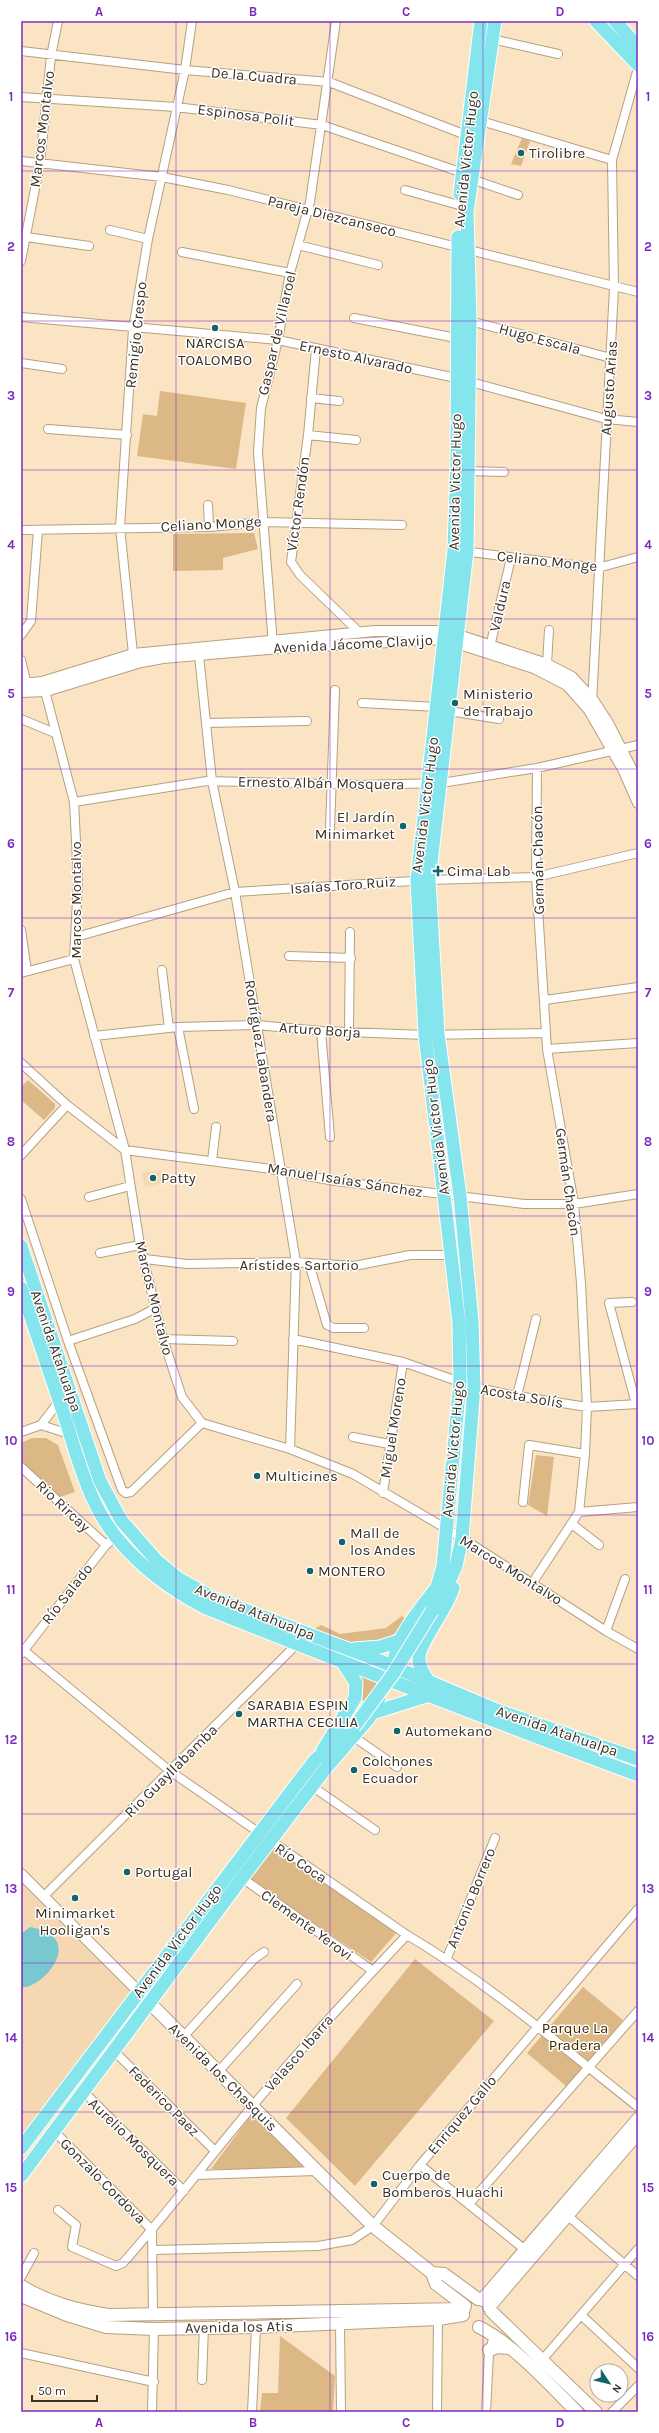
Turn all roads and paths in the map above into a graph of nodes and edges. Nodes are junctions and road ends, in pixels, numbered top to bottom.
1 (58, 21) edge
2 (192, 21) edge
3 (336, 21) edge
4 (596, 21) edge
5 (615, 21) edge
6 (480, 22) edge
7 (494, 29) edge
8 (638, 47) edge
9 (21, 51) edge
10 (558, 54) dead end
11 (52, 56) junction
12 (638, 66) edge
13 (185, 70) junction
14 (329, 82) junction
15 (21, 97) edge
16 (48, 99) junction
17 (176, 107) junction
18 (481, 121) junction
19 (322, 125) junction
20 (472, 137) junction
21 (612, 160) junction
22 (21, 161) edge
23 (40, 163) junction
24 (467, 176) junction
25 (162, 177) junction
26 (405, 190) dead end
27 (518, 195) dead end
28 (459, 205) junction
29 (308, 210) junction
30 (110, 230) dead end
31 (26, 237) junction
32 (148, 239) junction
33 (298, 245) junction
34 (89, 246) dead end
35 (462, 249) junction
36 (182, 252) dead end
37 (21, 261) edge
38 (378, 265) dead end
39 (290, 272) junction
40 (614, 288) junction
41 (638, 292) edge
42 (21, 317) edge
43 (354, 318) dead end
44 (470, 320) junction
45 (134, 329) junction
46 (456, 338) junction
47 (278, 340) junction
48 (316, 349) junction
49 (611, 358) junction
50 (21, 363) edge
51 (62, 368) dead end
52 (456, 378) junction
53 (469, 382) junction
54 (310, 398) junction
55 (339, 401) dead end
56 (606, 419) junction
57 (638, 422) edge
58 (48, 429) dead end
59 (127, 435) junction
60 (308, 435) junction
61 (356, 440) dead end
62 (466, 471) junction
63 (504, 472) dead end
64 (208, 504) dead end
65 (264, 522) junction
66 (297, 522) junction
67 (402, 525) dead end
68 (120, 527) junction
69 (209, 527) junction
70 (21, 530) edge
71 (38, 530) junction
72 (461, 551) junction
73 (638, 557) edge
74 (511, 558) junction
75 (598, 568) junction
76 (549, 630) dead end
77 (359, 632) junction
78 (21, 635) edge
79 (445, 635) junction
80 (458, 639) junction
81 (273, 643) junction
82 (490, 649) junction
83 (133, 654) junction
84 (199, 655) junction
85 (21, 660) edge
86 (547, 664) junction
87 (44, 686) junction
88 (24, 688) edge
89 (335, 690) dead end
90 (362, 703) dead end
91 (591, 705) junction
92 (443, 709) junction
93 (21, 719) edge
94 (499, 720) dead end
95 (307, 721) dead end
96 (206, 724) junction
97 (55, 733) junction
98 (638, 745) edge
99 (617, 750) junction
100 (537, 768) junction
101 (212, 782) junction
102 (638, 782) edge
103 (435, 783) junction
104 (332, 784) junction
105 (74, 802) junction
106 (638, 803) edge
107 (330, 829) dead end
108 (638, 853) edge
109 (536, 877) junction
110 (423, 880) junction
111 (235, 892) junction
112 (21, 930) edge
113 (350, 932) dead end
114 (76, 937) junction
115 (289, 956) dead end
116 (351, 958) junction
117 (74, 959) junction
118 (162, 970) dead end
119 (24, 972) edge
120 (638, 987) edge
121 (545, 1000) junction
122 (257, 1025) junction
123 (178, 1027) junction
124 (169, 1028) junction
125 (321, 1031) junction
126 (349, 1032) junction
127 (546, 1033) junction
128 (431, 1035) junction
129 (94, 1036) junction
130 (638, 1043) edge
131 (547, 1049) junction
132 (21, 1063) edge
133 (67, 1106) junction
134 (194, 1109) dead end
135 (216, 1127) dead end
136 (330, 1137) dead end
137 (125, 1150) junction
138 (21, 1155) edge
139 (212, 1161) junction
140 (281, 1172) junction
141 (130, 1186) junction
142 (638, 1194) edge
143 (443, 1195) junction
144 (460, 1196) junction
145 (89, 1197) dead end
146 (21, 1199) edge
147 (574, 1204) junction
148 (140, 1245) junction
149 (21, 1246) edge
150 (100, 1253) dead end
151 (451, 1255) junction
152 (145, 1259) junction
153 (296, 1262) junction
154 (309, 1263) junction
155 (21, 1288) edge
156 (632, 1302) dead end
157 (156, 1308) junction
158 (536, 1319) dead end
159 (364, 1328) dead end
160 (163, 1339) junction
161 (293, 1339) junction
162 (68, 1341) junction
163 (233, 1341) dead end
164 (403, 1362) junction
165 (460, 1382) junction
166 (67, 1385) junction
167 (474, 1387) junction
168 (517, 1396) junction
169 (59, 1402) junction
170 (637, 1404) edge
171 (587, 1407) junction
172 (202, 1423) junction
173 (41, 1424) junction
174 (21, 1432) edge
175 (69, 1434) junction
176 (353, 1437) dead end
177 (389, 1444) junction
178 (290, 1449) junction
179 (586, 1454) junction
180 (21, 1467) edge
181 (383, 1493) junction
182 (523, 1502) dead end
183 (638, 1507) edge
184 (579, 1512) junction
185 (572, 1524) junction
186 (446, 1529) junction
187 (462, 1538) junction
188 (110, 1541) junction
189 (599, 1545) dead end
190 (456, 1566) junction
191 (625, 1579) dead end
192 (533, 1582) junction
193 (437, 1587) junction
194 (435, 1606) junction
195 (606, 1631) junction
196 (401, 1638) junction
197 (297, 1644) junction
198 (347, 1649) junction
199 (638, 1649) edge
200 (22, 1651) edge
201 (420, 1651) junction
202 (380, 1661) junction
203 (343, 1663) junction
204 (393, 1666) junction
205 (391, 1680) junction
206 (429, 1682) junction
207 (426, 1696) junction
208 (349, 1710) junction
209 (371, 1715) junction
210 (354, 1732) junction
211 (340, 1742) junction
212 (318, 1758) junction
213 (638, 1759) edge
214 (397, 1767) dead end
215 (326, 1768) junction
216 (170, 1772) junction
217 (638, 1775) edge
218 (313, 1787) junction
219 (375, 1830) dead end
220 (258, 1833) junction
221 (495, 1838) dead end
222 (270, 1842) junction
223 (21, 1874) edge
224 (242, 1878) junction
225 (43, 1897) junction
226 (638, 1910) edge
227 (407, 1935) junction
228 (264, 1952) dead end
229 (447, 1958) junction
230 (372, 1971) junction
231 (297, 1984) dead end
232 (139, 1992) junction
233 (149, 2002) junction
234 (638, 2011) edge
235 (538, 2025) junction
236 (183, 2037) junction
237 (114, 2051) junction
238 (589, 2068) junction
239 (218, 2072) junction
240 (84, 2092) junction
241 (638, 2106) edge
242 (252, 2107) junction
243 (638, 2119) edge
244 (54, 2131) junction
245 (638, 2133) edge
246 (21, 2148) edge
247 (215, 2151) junction
248 (420, 2165) junction
249 (317, 2171) junction
250 (197, 2174) junction
251 (21, 2176) edge
252 (184, 2191) junction
253 (469, 2204) junction
254 (58, 2210) dead end
255 (568, 2216) junction
256 (374, 2226) junction
257 (152, 2230) junction
258 (154, 2250) junction
259 (638, 2250) edge
260 (34, 2253) dead end
261 (530, 2253) junction
262 (625, 2265) junction
263 (432, 2273) junction
264 (638, 2276) edge
265 (21, 2277) edge
266 (21, 2286) edge
267 (446, 2292) junction
268 (21, 2296) edge
269 (485, 2304) junction
270 (464, 2310) junction
271 (438, 2314) junction
272 (153, 2315) junction
273 (581, 2315) junction
274 (340, 2324) junction
275 (204, 2326) junction
276 (256, 2327) junction
277 (479, 2327) junction
278 (154, 2329) junction
279 (494, 2336) junction
280 (508, 2348) junction
281 (489, 2350) junction
282 (21, 2353) edge
283 (542, 2360) junction
284 (638, 2368) edge
285 (202, 2380) dead end
286 (154, 2382) junction
287 (638, 2386) edge
288 (152, 2412) edge
289 (252, 2412) edge
290 (341, 2412) edge
291 (437, 2412) edge
292 (486, 2412) edge
293 (577, 2412) edge
294 (596, 2412) edge
295 (612, 2412) edge

1 - 11 street, Marcos Montalvo
2 - 13 street, Remigio Crespo
3 - 14 street, Gaspar de Villaroel
4 - 12 main road
5 - 8 main road
6 - 7 street
6 - 20 main road, Avenida Victor Hugo
7 - 10 street
7 - 18 main road, Avenida Victor Hugo
9 - 11 street, De la Cuadra
11 - 13 street, De la Cuadra
11 - 16 street, Marcos Montalvo
12 - 21 street, Augusto Arias
13 - 14 street, De la Cuadra
13 - 17 street, Remigio Crespo
14 - 19 street, Gaspar de Villaroel
14 - 20 street, De la Cuadra
15 - 16 street, Espinosa Polit
16 - 17 street, Espinosa Polit
16 - 23 street, Marcos Montalvo
17 - 19 street, Espinosa Polit
17 - 25 street, Remigio Crespo
18 - 20 main road, Avenida Victor Hugo
18 - 21 street
19 - 24 street, Espinosa Polit
19 - 29 street, Gaspar de Villaroel
20 - 24 main road, Avenida Victor Hugo
21 - 40 street, Augusto Arias
22 - 23 street, Pareja Diezcanseco
23 - 25 street, Pareja Diezcanseco
23 - 31 street, Marcos Montalvo
24 - 27 street, Espinosa Polit
24 - 28 main road, Avenida Victor Hugo
24 - 35 main road, Avenida Victor Hugo
25 - 29 street, Pareja Diezcanseco
25 - 32 street, Remigio Crespo
26 - 28 street
28 - 35 main road, Avenida Victor Hugo
29 - 33 street, Gaspar de Villaroel
29 - 35 street, Pareja Diezcanseco
30 - 32 street
31 - 34 street
31 - 37 street, Marcos Montalvo
32 - 45 street, Remigio Crespo
33 - 38 street
33 - 39 street, Gaspar de Villaroel
35 - 40 street, Pareja Diezcanseco
35 - 44 main road, Avenida Victor Hugo
35 - 46 main road, Avenida Victor Hugo
36 - 39 street
39 - 47 street, Gaspar de Villaroel
40 - 41 street, Pareja Diezcanseco
40 - 49 street, Augusto Arias
42 - 45 street, Ernesto Alvarado
43 - 46 street
44 - 49 street, Hugo Escala
44 - 53 main road, Avenida Victor Hugo
45 - 47 street, Ernesto Alvarado
45 - 59 street, Remigio Crespo
46 - 52 main road, Avenida Victor Hugo
47 - 48 street, Ernesto Alvarado
47 - 65 street, Gaspar de Villaroel
48 - 52 street, Ernesto Alvarado
48 - 54 street, Víctor Rendón
49 - 56 street, Augusto Arias
50 - 51 street
52 - 53 street, Ernesto Alvarado
52 - 72 main road, Avenida Victor Hugo
53 - 56 street, Ernesto Alvarado
53 - 62 main road, Avenida Victor Hugo
54 - 55 street
54 - 60 street, Víctor Rendón
56 - 57 street, Ernesto Alvarado
56 - 75 street, Augusto Arias
58 - 59 street
59 - 68 street, Remigio Crespo
60 - 61 street
60 - 66 street, Víctor Rendón
62 - 63 street
62 - 72 main road, Avenida Victor Hugo
64 - 69 street
65 - 66 street, Celiano Monge
65 - 69 street, Celiano Monge
65 - 81 street, Gaspar de Villaroel
66 - 67 street, Celiano Monge
66 - 77 street, Víctor Rendón
68 - 69 street, Celiano Monge
68 - 71 street, Celiano Monge
68 - 83 street, Remigio Crespo
70 - 71 street, Celiano Monge
71 - 78 street
72 - 74 street, Celiano Monge
72 - 79 main road, Avenida Victor Hugo
72 - 80 main road, Avenida Victor Hugo
73 - 75 street, Celiano Monge
74 - 75 street, Celiano Monge
74 - 82 street, Valdura
75 - 91 street, Augusto Arias
76 - 86 street
77 - 79 street, Avenida Jácome Clavijo
77 - 81 street, Avenida Jácome Clavijo
79 - 80 street, Avenida Jácome Clavijo
79 - 81 street, Avenida Jácome Clavijo
79 - 92 main road, Avenida Victor Hugo
80 - 82 street, Avenida Jácome Clavijo
80 - 92 main road, Avenida Victor Hugo
81 - 83 street, Avenida Jácome Clavijo
81 - 84 street, Avenida Jácome Clavijo
82 - 86 street, Avenida Jácome Clavijo
82 - 91 street, Avenida Jácome Clavijo
83 - 87 street, Avenida Jácome Clavijo
84 - 87 street, Avenida Jácome Clavijo
84 - 96 street, Rodríguez Labandera
85 - 88 street
86 - 91 street, Avenida Jácome Clavijo
87 - 88 street, Avenida Jácome Clavijo
87 - 97 street, Marcos Montalvo
89 - 104 street
90 - 92 street
91 - 99 street, Avenida Jácome Clavijo
92 - 94 street
92 - 103 main road, Avenida Victor Hugo
93 - 97 street
95 - 96 street
96 - 101 street, Rodríguez Labandera
97 - 105 street, Marcos Montalvo
98 - 99 street, Ernesto Albán Mosquera
99 - 100 street, Ernesto Albán Mosquera
99 - 102 street, Avenida Jácome Clavijo
99 - 106 street, Avenida Jácome Clavijo
100 - 103 street, Ernesto Albán Mosquera
100 - 109 street, Germán Chacón
101 - 104 street, Ernesto Albán Mosquera
101 - 105 street, Ernesto Albán Mosquera
101 - 111 street, Rodríguez Labandera
103 - 104 street, Ernesto Albán Mosquera
103 - 110 main road, Avenida Victor Hugo
104 - 107 street
105 - 114 street, Marcos Montalvo
108 - 109 street, Isaías Toro Ruiz
109 - 110 street, Isaías Toro Ruiz
109 - 121 street, Germán Chacón
110 - 111 street, Isaías Toro Ruiz
110 - 128 main road, Avenida Victor Hugo
111 - 114 street, Isaías Toro Ruiz
111 - 122 street, Rodríguez Labandera
112 - 119 street
113 - 116 street
114 - 117 street, Marcos Montalvo
115 - 116 street
116 - 126 street
117 - 119 street
117 - 129 street, Marcos Montalvo
118 - 124 street
120 - 121 street
121 - 127 street, Germán Chacón
122 - 123 street, Arturo Borja
122 - 125 street, Arturo Borja
122 - 140 street, Rodríguez Labandera
123 - 124 street, Arturo Borja
123 - 134 street
124 - 129 street, Arturo Borja
125 - 126 street, Arturo Borja
125 - 136 street
126 - 128 street, Arturo Borja
127 - 128 street, Arturo Borja
127 - 131 street, Germán Chacón
128 - 143 main road, Avenida Victor Hugo
128 - 144 main road, Avenida Victor Hugo
129 - 137 street, Marcos Montalvo
130 - 131 street
131 - 147 street, Germán Chacón
132 - 133 street
133 - 137 street
133 - 138 street
135 - 139 street
137 - 139 street, Manuel Isaías Sánchez
137 - 141 street, Marcos Montalvo
139 - 140 street, Manuel Isaías Sánchez
140 - 143 street, Manuel Isaías Sánchez
140 - 153 street, Rodríguez Labandera
141 - 145 street
141 - 148 street, Marcos Montalvo
142 - 147 street, Manuel Isaías Sánchez
143 - 144 street, Manuel Isaías Sánchez
143 - 151 main road, Avenida Victor Hugo
144 - 147 street, Manuel Isaías Sánchez
144 - 167 main road, Avenida Victor Hugo
146 - 162 street
147 - 171 street, Germán Chacón
148 - 150 street
148 - 152 street, Marcos Montalvo
149 - 166 main road, Avenida Atahualpa
151 - 154 street, Arístides Sartorio
151 - 165 main road, Avenida Victor Hugo
152 - 153 street, Arístides Sartorio
152 - 157 street, Marcos Montalvo
153 - 154 street, Arístides Sartorio
153 - 161 street, Rodríguez Labandera
154 - 159 street
155 - 169 main road, Avenida Atahualpa
156 - 170 street
157 - 160 street, Marcos Montalvo
157 - 162 street
158 - 168 street
160 - 163 street
160 - 172 street, Marcos Montalvo
161 - 164 street, Acosta Solís
161 - 178 street, Rodríguez Labandera
162 - 172 street
164 - 165 street, Acosta Solís
164 - 177 street, Miguel Moreno
165 - 167 street, Acosta Solís
165 - 186 main road, Avenida Victor Hugo
166 - 169 street
166 - 198 main road, Avenida Atahualpa
167 - 168 street, Acosta Solís
167 - 187 main road, Avenida Victor Hugo
168 - 171 street, Acosta Solís
169 - 173 street
169 - 175 main road, Avenida Atahualpa
170 - 171 street, Acosta Solís
171 - 179 street, Germán Chacón
172 - 178 street, Marcos Montalvo
173 - 174 street
173 - 175 street
175 - 188 main road, Avenida Atahualpa
176 - 177 street
177 - 181 street, Miguel Moreno
178 - 181 street, Marcos Montalvo
179 - 182 street
179 - 184 street, Germán Chacón
180 - 188 street, Rio Rircay
181 - 186 street, Marcos Montalvo
183 - 184 street
184 - 185 street, Germán Chacón
185 - 189 street
185 - 192 street, Germán Chacón
186 - 187 street, Marcos Montalvo
186 - 193 main road, Avenida Victor Hugo
187 - 190 main road, Avenida Victor Hugo
187 - 192 street, Marcos Montalvo
188 - 197 main road, Avenida Atahualpa
188 - 200 street, Río Salado
190 - 194 main road, Avenida Victor Hugo
190 - 201 main road, Avenida Victor Hugo
191 - 195 street
192 - 195 street, Marcos Montalvo
193 - 194 main road, Avenida Victor Hugo
193 - 196 main road, Avenida Victor Hugo
194 - 210 main road, Avenida Victor Hugo, bridge
195 - 199 street, Marcos Montalvo
196 - 198 main road
196 - 201 main road
196 - 204 main road, Avenida Victor Hugo
197 - 203 main road, Avenida Atahualpa
197 - 216 street, Rio Guayllabamba
198 - 202 main road, Avenida Atahualpa
200 - 216 street, Río Coca
201 - 206 main road
202 - 204 main road, Avenida Atahualpa
202 - 205 main road
203 - 205 main road, Avenida Atahualpa
203 - 208 main road
204 - 205 main road
204 - 206 main road, Avenida Atahualpa
205 - 207 main road, Avenida Atahualpa
205 - 209 main road, Avenida Victor Hugo
206 - 213 main road, Avenida Atahualpa
207 - 209 main road
207 - 217 main road, Avenida Atahualpa
208 - 209 main road
208 - 212 main road
209 - 210 main road, Avenida Victor Hugo
210 - 211 main road, Avenida Victor Hugo
210 - 214 street
210 - 215 main road, Avenida Victor Hugo
211 - 212 main road, Avenida Victor Hugo
211 - 215 main road, Avenida Victor Hugo
212 - 220 main road, Avenida Victor Hugo
215 - 218 main road, Avenida Victor Hugo
216 - 220 street, Río Coca
216 - 225 street, Rio Guayllabamba
218 - 219 street
218 - 222 main road, Avenida Victor Hugo
220 - 222 street, Río Coca
220 - 232 main road, Avenida Victor Hugo
221 - 229 street, Antonio Borrero
222 - 224 main road, Avenida Victor Hugo
222 - 227 street, Río Coca
223 - 225 street, Avenida los Chasquis
224 - 230 street, Clemente Yerovi
224 - 233 main road, Avenida Victor Hugo
225 - 232 street, Avenida los Chasquis
226 - 235 street, Enriquez Gallo
227 - 229 street, Río Coca
227 - 230 street, Velasco Ibarra
228 - 236 street
229 - 235 street, Río Coca
230 - 242 street, Velasco Ibarra
231 - 239 street
232 - 233 main road, Avenida los Chasquis
232 - 246 main road, Avenida Victor Hugo
233 - 236 main road, Avenida los Chasquis
233 - 237 main road, Avenida Victor Hugo
234 - 238 street
235 - 238 street, Río Coca
235 - 248 street, Enriquez Gallo
236 - 239 main road, Avenida los Chasquis
237 - 240 main road, Avenida Victor Hugo
237 - 247 street, Federico Paez
238 - 241 street, Río Coca
238 - 253 street
239 - 242 main road, Avenida los Chasquis
240 - 244 main road, Avenida Victor Hugo
240 - 252 street, Aurelio Mosquera
242 - 247 street, Velasco Ibarra
242 - 249 main road, Avenida los Chasquis
243 - 261 main road
244 - 251 main road, Avenida Victor Hugo
244 - 257 street, Gonzalo Cordova
245 - 255 main road
247 - 250 street, Velasco Ibarra
248 - 253 street
248 - 256 street, Enriquez Gallo
249 - 250 street
249 - 256 main road, Avenida los Chasquis
250 - 252 street, Velasco Ibarra
252 - 257 street, Velasco Ibarra
253 - 261 street
254 - 257 street, Velasco Ibarra
255 - 261 main road
255 - 262 street
256 - 258 street, Enriquez Gallo
256 - 263 main road, Avenida los Chasquis
257 - 258 street
258 - 272 street
259 - 262 street
260 - 265 street
261 - 269 main road
262 - 264 street
262 - 273 street
263 - 267 main road, Avenida los Chasquis
263 - 269 main road, Avenida los Chasquis
266 - 272 main road, Avenida los Atis
267 - 270 main road, Avenida los Chasquis
267 - 271 main road
268 - 278 main road, Avenida los Atis
269 - 270 main road
269 - 277 main road
269 - 283 main road, Avenida los Chasquis
270 - 271 main road, Avenida los Atis
270 - 277 main road
271 - 272 main road, Avenida los Atis
271 - 274 main road, Avenida los Atis
271 - 291 street
273 - 283 street
273 - 284 street
274 - 276 main road, Avenida los Atis
274 - 290 street
275 - 276 main road, Avenida los Atis
275 - 278 main road, Avenida los Atis
275 - 285 street
276 - 289 street
277 - 279 main road
278 - 286 street
279 - 280 main road
279 - 281 street
280 - 281 main road
280 - 293 main road
281 - 292 street
282 - 286 street
283 - 294 main road, Avenida los Chasquis
286 - 288 street
287 - 295 street

